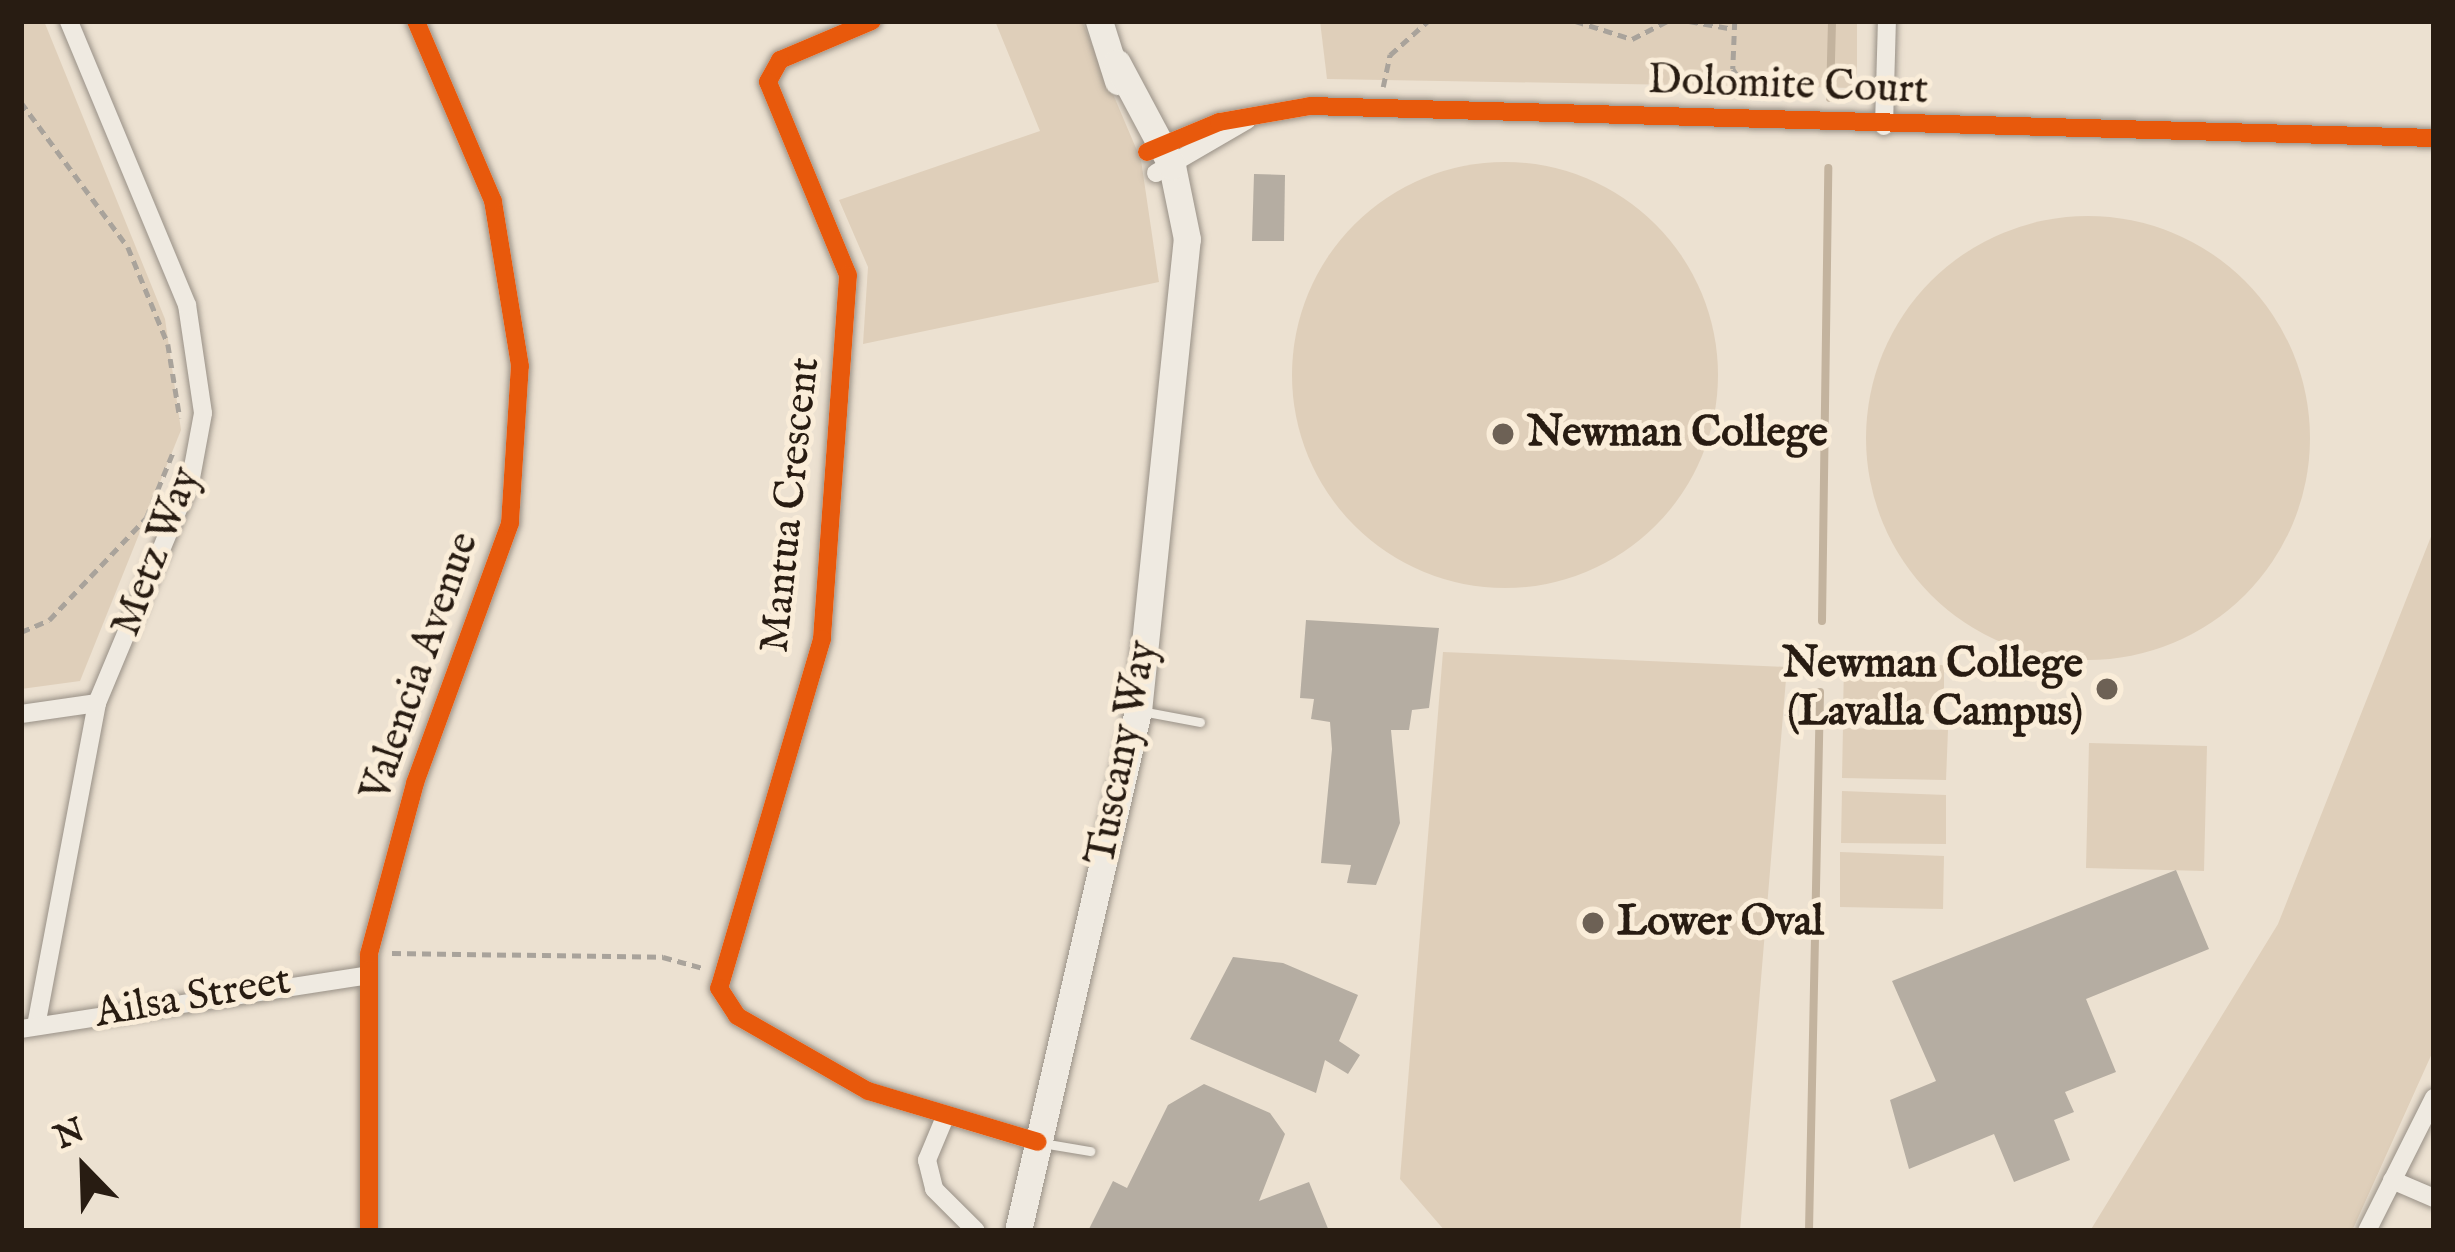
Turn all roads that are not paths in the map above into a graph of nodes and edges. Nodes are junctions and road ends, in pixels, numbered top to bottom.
1 (69, 21) edge
2 (416, 21) edge
3 (872, 21) edge
4 (1099, 21) edge
5 (1887, 21) edge
6 (1885, 126) junction
7 (2434, 138) edge
8 (1159, 159) junction
9 (97, 703) junction
10 (1138, 711) junction
11 (21, 714) edge
12 (1200, 722) dead end
13 (365, 976) junction
14 (28, 1027) edge
15 (2434, 1098) edge
16 (945, 1117) junction
17 (1038, 1142) junction
18 (1090, 1151) dead end
19 (2392, 1180) junction
20 (2434, 1198) edge
21 (372, 1207) junction
22 (369, 1231) edge
23 (379, 1231) edge
24 (976, 1231) edge
25 (1018, 1231) edge
26 (2367, 1231) edge

1 - 9 street, Metz Way
2 - 13 street, Valencia Avenue
3 - 16 street, Mantua Crescent
4 - 8 street, Tuscany Way
5 - 6 street
6 - 7 street, Dolomite Court
6 - 8 street, Dolomite Court
8 - 10 street, Tuscany Way
9 - 11 street
9 - 14 street, Metz Way
10 - 12 lane
10 - 17 street, Tuscany Way
13 - 14 street, Ailsa Street
13 - 21 street, Valencia Avenue
15 - 19 street
16 - 17 street
16 - 24 street
17 - 18 lane
17 - 25 street, Tuscany Way
19 - 20 street
19 - 26 street
21 - 22 street, Valencia Avenue
21 - 23 street, Valencia Avenue

